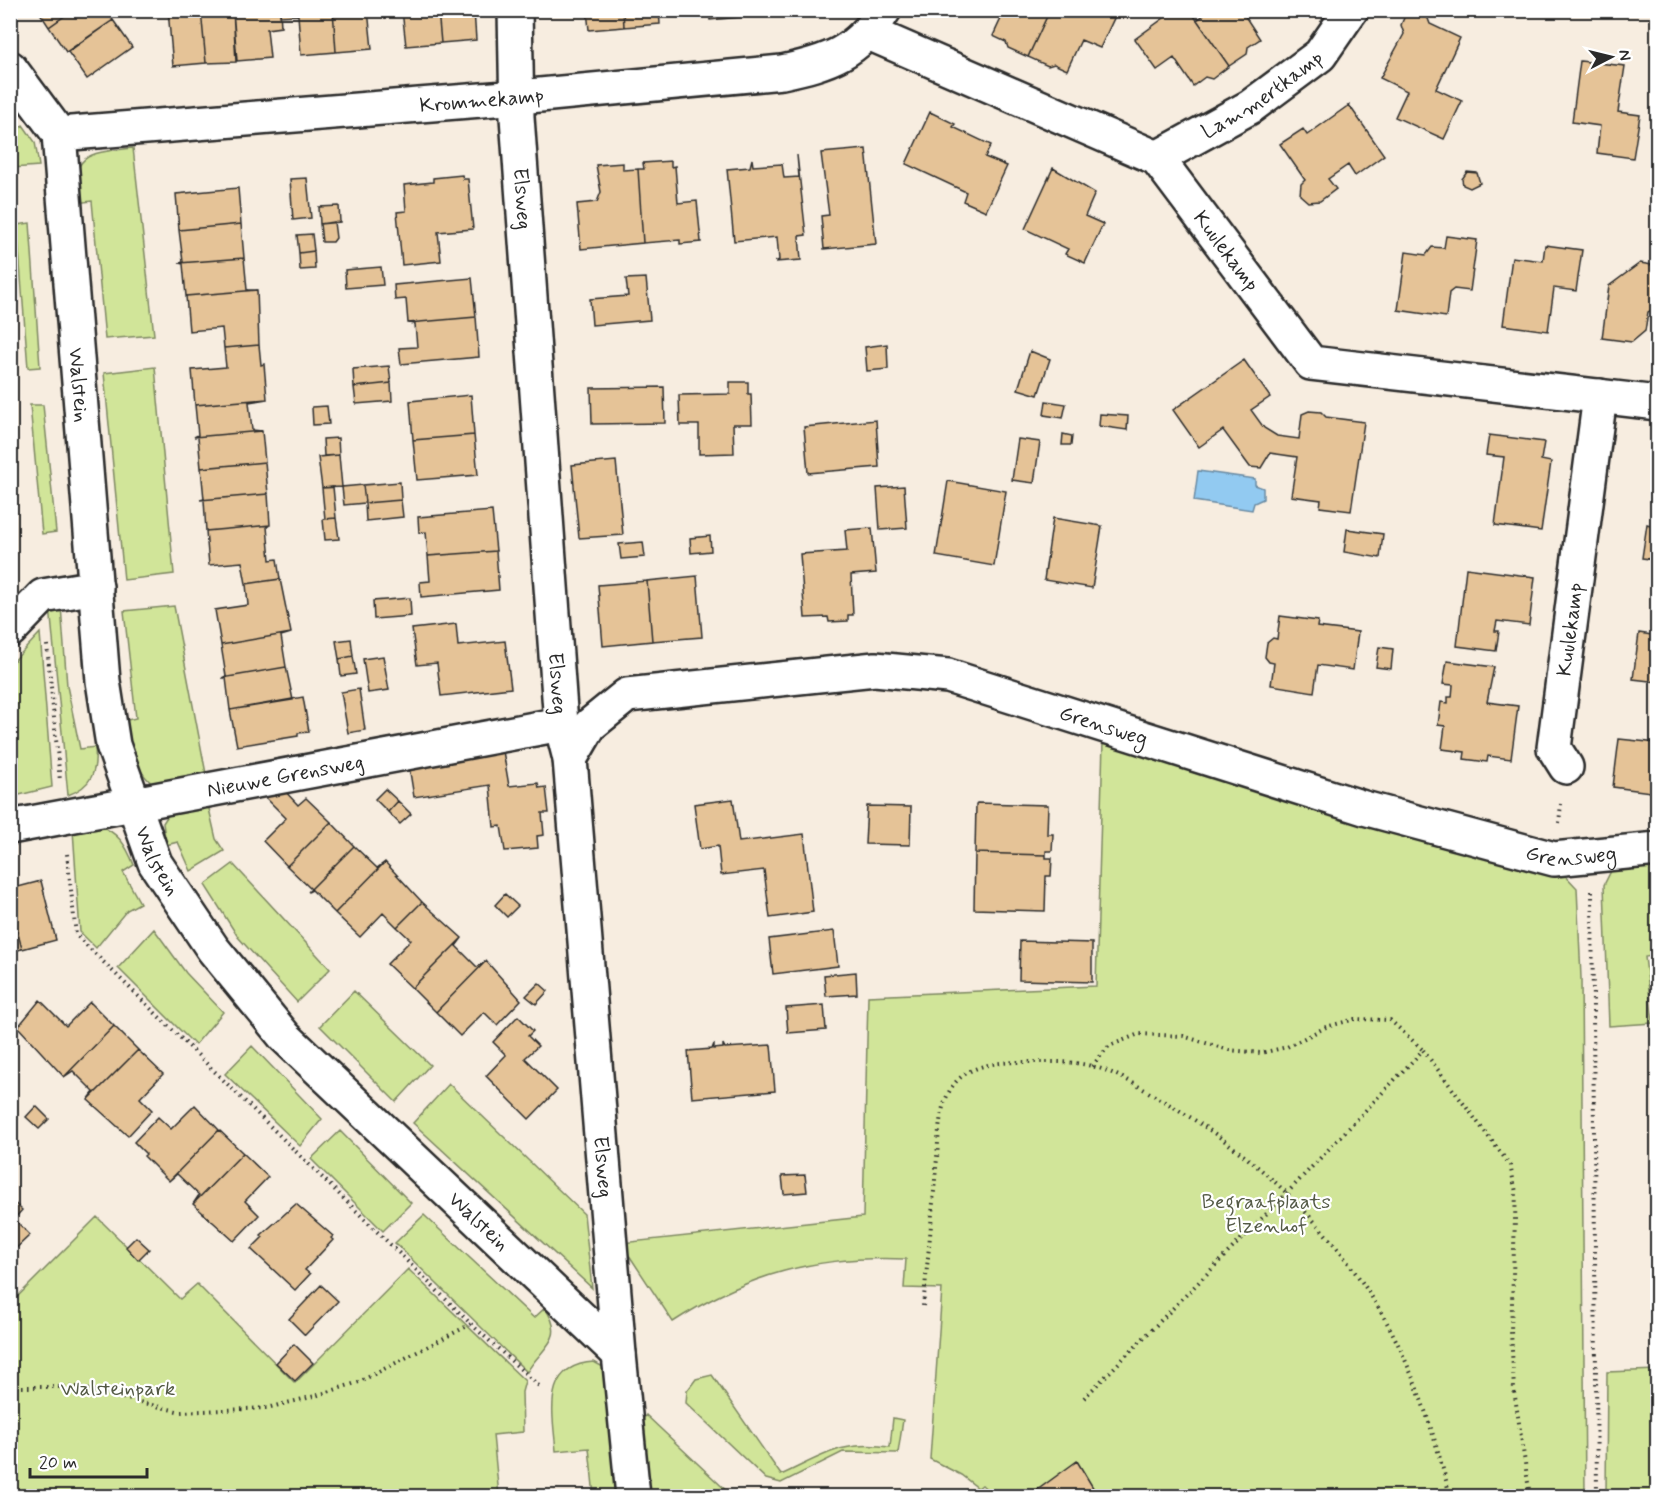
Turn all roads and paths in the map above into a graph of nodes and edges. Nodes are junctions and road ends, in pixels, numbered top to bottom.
1 (515, 10) edge
2 (1351, 10) edge
3 (877, 22) edge
4 (10, 68) edge
5 (519, 97) junction
6 (59, 134) junction
7 (1157, 158) junction
8 (1599, 396) junction
9 (1658, 404) edge
10 (96, 587) junction
11 (43, 596) junction
12 (10, 630) edge
13 (561, 724) junction
14 (570, 759) junction
15 (1566, 767) joint
16 (133, 803) junction
17 (64, 817) junction
18 (10, 827) edge
19 (1658, 849) edge
20 (1592, 856) junction
21 (1554, 859) junction
22 (1423, 1050) junction
23 (1092, 1066) junction
24 (1287, 1193) junction
25 (923, 1306) dead end
26 (471, 1324) junction
27 (619, 1354) junction
28 (10, 1355) edge
29 (539, 1386) dead end
30 (12, 1387) edge
31 (1084, 1398) dead end
32 (633, 1497) edge
33 (1450, 1497) edge
34 (1530, 1497) edge
35 (1597, 1497) edge

1 - 5 street, Elsweg
2 - 7 street, Lammertkamp
3 - 5 street, Krommekamp
3 - 7 street, Kuulekamp
4 - 6 street
5 - 6 street, Krommekamp
5 - 13 street, Elsweg
6 - 10 street, Walstein
7 - 8 street, Kuulekamp
8 - 9 street, Kuulekamp
8 - 15 street, Kuulekamp
10 - 11 street
10 - 16 street, Walstein
11 - 12 street
11 - 17 path
13 - 14 street, Elsweg
13 - 16 street, Nieuwe Grensweg
14 - 21 street, Grensweg
14 - 27 street, Elsweg
15 - 21 path
16 - 17 street, Nieuwe Grensweg
16 - 27 street, Walstein
17 - 18 street, Nieuwe Grensweg
17 - 26 path
19 - 20 street, Grensweg
20 - 21 street, Grensweg
20 - 35 path
22 - 23 path
22 - 24 path
22 - 34 path
23 - 24 path
23 - 25 path
24 - 31 path
24 - 33 path
26 - 29 path
26 - 30 path
27 - 32 street
28 - 30 path

